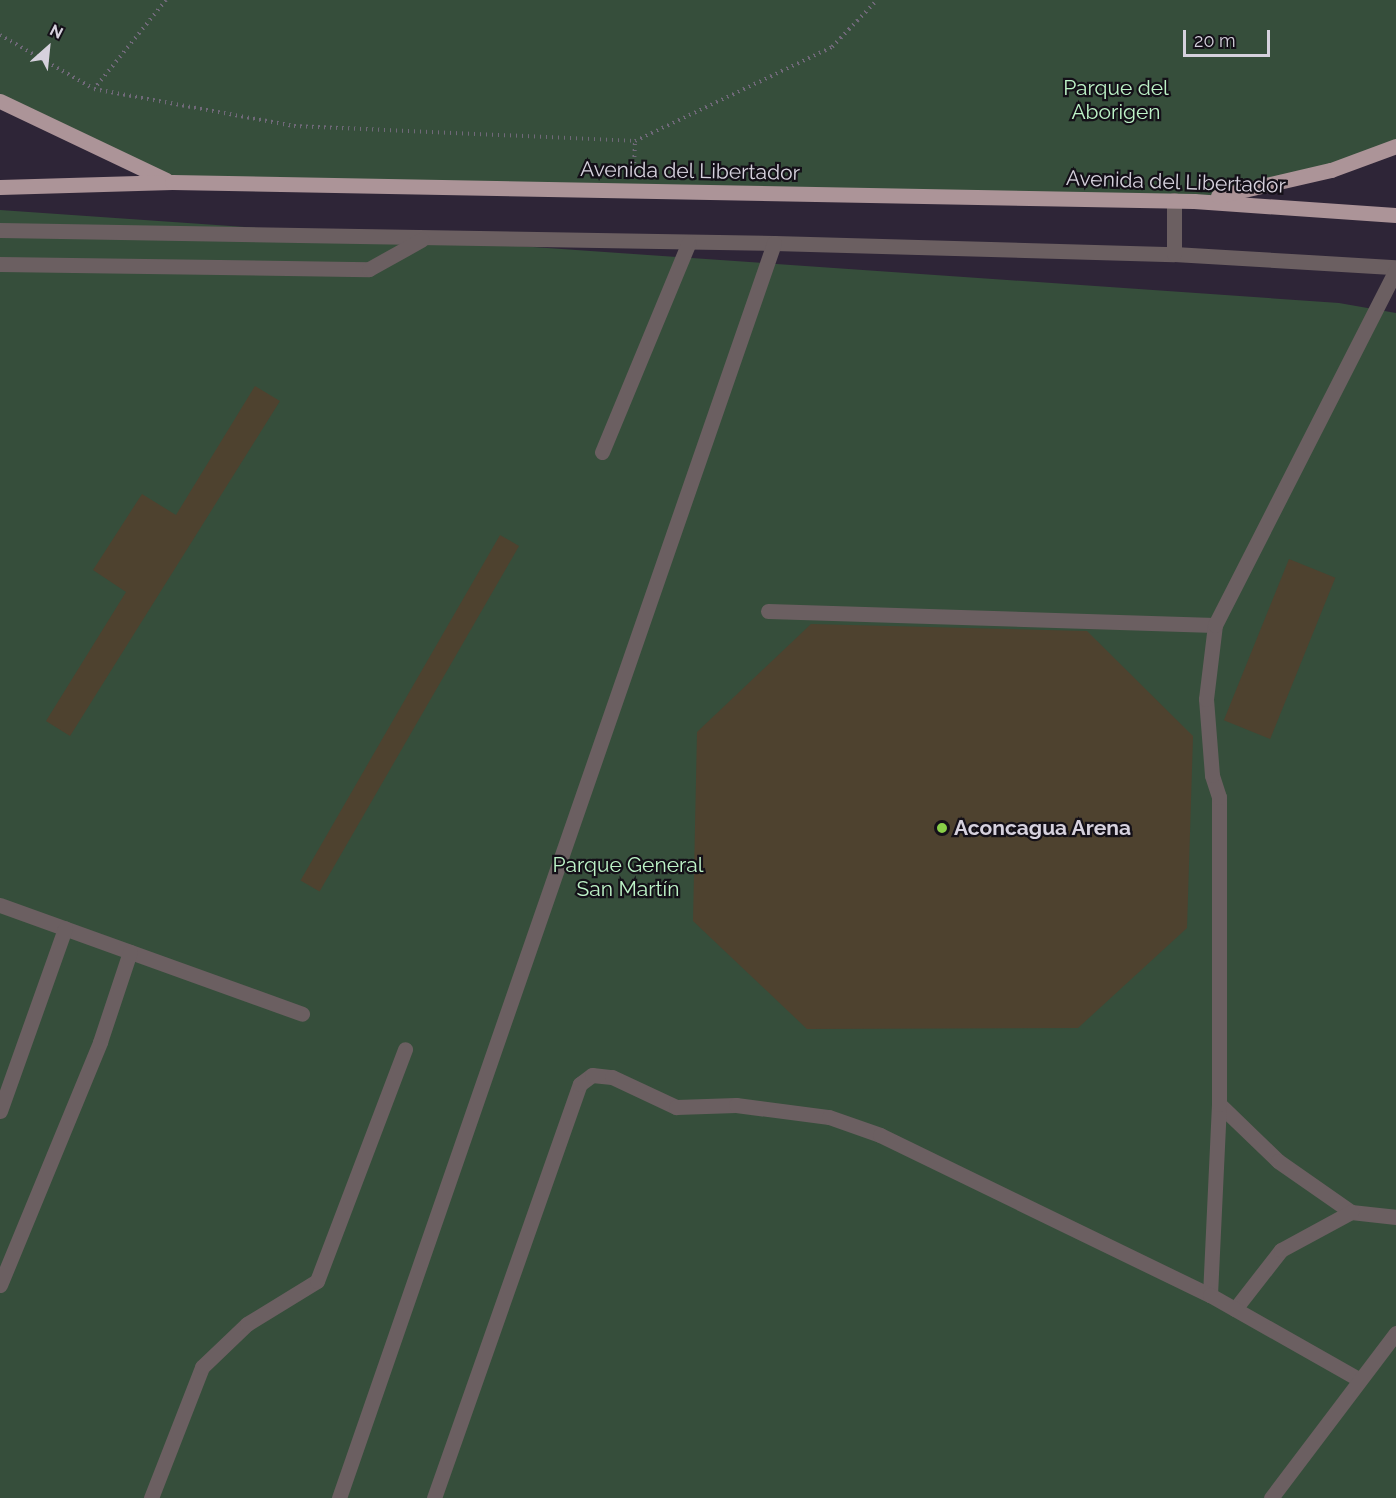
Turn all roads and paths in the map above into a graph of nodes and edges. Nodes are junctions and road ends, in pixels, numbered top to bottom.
1 (166, 0) edge
2 (877, 0) edge
3 (0, 35) edge
4 (94, 89) junction
5 (0, 101) edge
6 (635, 141) junction
7 (1396, 146) edge
8 (172, 182) junction
9 (0, 187) edge
10 (634, 190) junction
11 (1174, 200) junction
12 (1194, 201) junction
13 (1396, 215) edge
14 (0, 230) edge
15 (423, 239) junction
16 (689, 242) junction
17 (774, 243) junction
18 (1174, 254) junction
19 (0, 264) edge
20 (1396, 268) edge
21 (602, 452) dead end
22 (768, 611) dead end
23 (1215, 625) junction
24 (0, 904) edge
25 (65, 928) junction
26 (130, 952) junction
27 (302, 1014) dead end
28 (405, 1049) dead end
29 (1219, 1104) junction
30 (0, 1111) edge
31 (1351, 1212) junction
32 (1396, 1217) edge
33 (0, 1285) edge
34 (1210, 1294) junction
35 (1235, 1309) junction
36 (1396, 1333) edge
37 (1360, 1380) junction
38 (151, 1498) edge
39 (339, 1498) edge
40 (434, 1498) edge
41 (1271, 1498) edge

1 - 4 path
2 - 6 path
3 - 4 path
4 - 6 path
5 - 8 main road, Avenida del Libertador
6 - 10 path
7 - 12 main road
8 - 9 main road
8 - 10 main road, Avenida del Libertador
10 - 11 main road, Avenida del Libertador
11 - 12 main road, Avenida del Libertador
11 - 18 lane
12 - 13 main road, Avenida del Libertador
14 - 15 lane
15 - 16 lane
15 - 19 lane
16 - 17 lane
16 - 21 lane
17 - 18 lane
17 - 39 lane
18 - 20 lane
20 - 23 lane
22 - 23 lane
23 - 29 lane
24 - 25 lane
25 - 26 lane
25 - 30 lane
26 - 27 lane
26 - 33 lane
28 - 38 lane
29 - 31 lane
29 - 34 lane
31 - 32 lane
31 - 35 lane
34 - 35 lane
34 - 40 lane
35 - 37 lane
36 - 37 lane
37 - 41 lane

